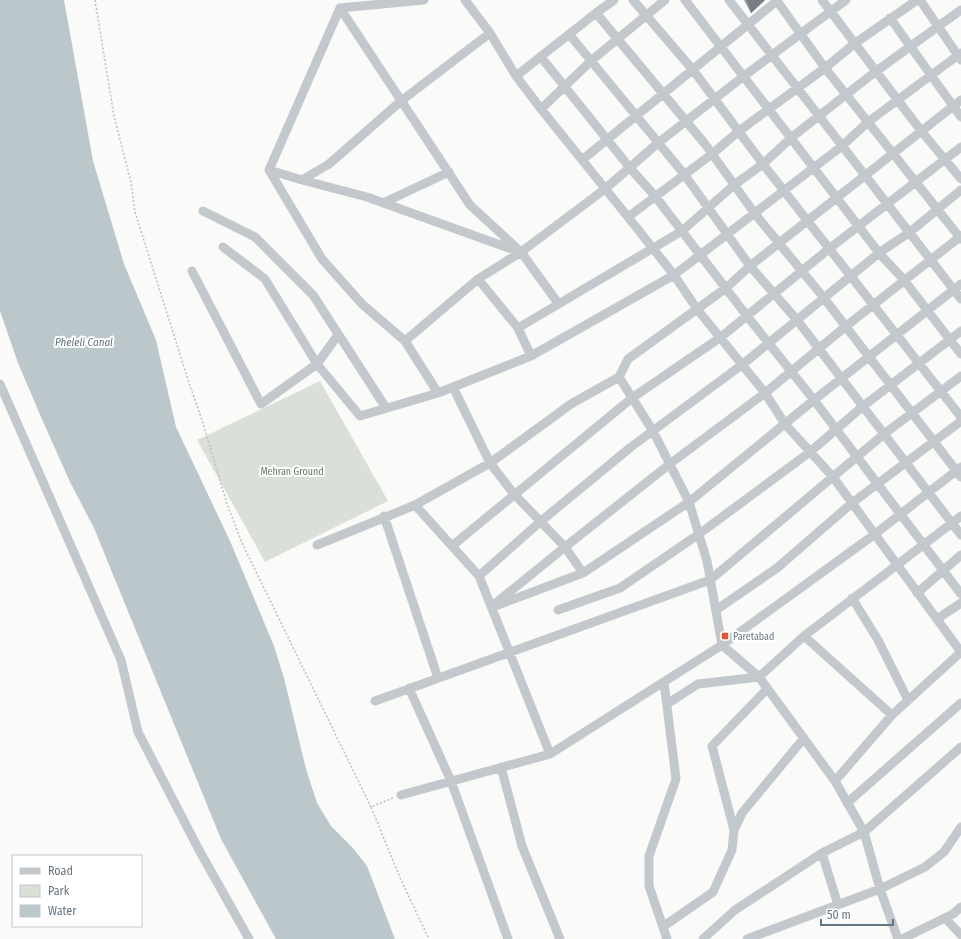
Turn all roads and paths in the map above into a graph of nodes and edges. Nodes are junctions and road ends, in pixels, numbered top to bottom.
1 (95, 0) edge
2 (424, 0) edge
3 (465, 0) edge
4 (614, 0) edge
5 (633, 0) edge
6 (665, 0) edge
7 (685, 0) edge
8 (729, 0) edge
9 (778, 0) edge
10 (822, 0) edge
11 (846, 0) edge
12 (918, 0) edge
13 (340, 8) junction
14 (961, 10) edge
15 (830, 11) junction
16 (596, 13) junction
17 (647, 15) junction
18 (890, 18) junction
19 (748, 24) junction
20 (939, 25) junction
21 (490, 33) junction
22 (800, 33) junction
23 (569, 34) junction
24 (619, 38) junction
25 (854, 44) junction
26 (721, 46) junction
27 (910, 46) junction
28 (772, 55) junction
29 (960, 56) edge
30 (541, 57) junction
31 (592, 60) junction
32 (825, 68) junction
33 (693, 70) junction
34 (875, 72) junction
35 (516, 76) junction
36 (744, 76) junction
37 (931, 76) junction
38 (564, 85) junction
39 (796, 87) junction
40 (664, 95) junction
41 (846, 96) junction
42 (715, 99) junction
43 (401, 100) junction
44 (898, 100) junction
45 (957, 103) edge
46 (541, 109) junction
47 (769, 109) junction
48 (636, 116) junction
49 (818, 116) junction
50 (961, 116) edge
51 (868, 122) junction
52 (686, 123) junction
53 (739, 131) junction
54 (922, 132) junction
55 (792, 137) junction
56 (608, 139) junction
57 (658, 143) junction
58 (842, 146) junction
59 (961, 147) edge
60 (893, 153) junction
61 (712, 154) junction
62 (582, 160) junction
63 (945, 160) junction
64 (763, 164) junction
65 (814, 166) junction
66 (630, 168) junction
67 (269, 170) junction
68 (449, 172) junction
69 (684, 174) junction
70 (865, 174) junction
71 (961, 179) edge
72 (302, 180) junction
73 (914, 182) junction
74 (734, 185) junction
75 (605, 189) junction
76 (784, 189) junction
77 (961, 190) edge
78 (655, 196) junction
79 (837, 197) junction
80 (383, 203) junction
81 (887, 203) junction
82 (707, 208) junction
83 (938, 210) junction
84 (203, 212) dead end
85 (755, 214) junction
86 (628, 217) junction
87 (808, 221) junction
88 (860, 226) junction
89 (682, 230) junction
90 (910, 232) junction
91 (727, 235) junction
92 (961, 238) edge
93 (780, 244) junction
94 (222, 247) dead end
95 (830, 248) junction
96 (652, 249) junction
97 (521, 252) junction
98 (879, 253) junction
99 (701, 255) junction
100 (932, 260) junction
101 (750, 266) junction
102 (192, 271) dead end
103 (802, 272) junction
104 (674, 275) junction
105 (852, 275) junction
106 (478, 280) junction
107 (904, 280) junction
108 (957, 287) edge
109 (726, 288) junction
110 (774, 292) junction
111 (824, 298) junction
112 (961, 299) edge
113 (558, 303) junction
114 (875, 305) junction
115 (697, 309) junction
116 (927, 311) junction
117 (747, 316) junction
118 (797, 320) junction
119 (845, 327) junction
120 (518, 328) junction
121 (961, 331) edge
122 (338, 335) junction
123 (897, 335) junction
124 (721, 337) junction
125 (950, 339) junction
126 (405, 342) junction
127 (769, 343) junction
128 (819, 348) junction
129 (961, 354) edge
130 (531, 356) junction
131 (869, 358) junction
132 (317, 364) junction
133 (743, 364) junction
134 (920, 364) junction
135 (792, 371) junction
136 (961, 376) edge
137 (619, 377) junction
138 (842, 378) junction
139 (0, 384) edge
140 (890, 386) junction
141 (453, 387) junction
142 (942, 391) junction
143 (438, 393) junction
144 (766, 393) junction
145 (632, 398) junction
146 (814, 400) junction
147 (862, 407) junction
148 (386, 408) junction
149 (911, 414) junction
150 (961, 417) edge
151 (961, 421) edge
152 (785, 424) junction
153 (835, 428) junction
154 (653, 431) junction
155 (884, 434) junction
156 (933, 441) junction
157 (810, 452) junction
158 (857, 457) junction
159 (490, 463) junction
160 (671, 463) junction
161 (906, 464) junction
162 (959, 471) edge
163 (833, 477) junction
164 (878, 484) junction
165 (929, 493) junction
166 (514, 494) junction
167 (689, 502) junction
168 (852, 503) junction
169 (414, 505) junction
170 (901, 513) junction
171 (384, 516) junction
172 (961, 516) edge
173 (540, 522) junction
174 (951, 523) junction
175 (699, 534) junction
176 (875, 534) junction
177 (961, 535) edge
178 (924, 544) junction
179 (317, 545) dead end
180 (452, 546) junction
181 (565, 547) junction
182 (961, 554) edge
183 (896, 564) junction
184 (944, 570) junction
185 (583, 573) junction
186 (479, 576) junction
187 (710, 580) junction
188 (917, 593) junction
189 (961, 594) edge
190 (852, 598) junction
191 (961, 603) edge
192 (492, 607) junction
193 (558, 610) dead end
194 (716, 610) junction
195 (937, 619) junction
196 (804, 636) junction
197 (722, 645) junction
198 (511, 652) junction
199 (961, 652) edge
200 (759, 677) junction
201 (438, 678) junction
202 (664, 682) junction
203 (410, 688) junction
204 (767, 689) junction
205 (908, 700) junction
206 (375, 701) dead end
207 (961, 703) edge
208 (667, 704) junction
209 (892, 715) junction
210 (804, 738) junction
211 (961, 747) edge
212 (550, 754) junction
213 (501, 767) junction
214 (451, 781) junction
215 (835, 781) junction
216 (401, 795) joint
217 (847, 803) junction
218 (371, 807) junction
219 (961, 827) edge
220 (734, 830) junction
221 (864, 832) junction
222 (822, 853) junction
223 (880, 889) junction
224 (838, 904) junction
225 (961, 906) edge
226 (945, 918) junction
227 (664, 926) junction
228 (961, 935) edge
229 (249, 939) edge
230 (429, 939) edge
231 (508, 939) edge
232 (560, 939) edge
233 (667, 939) edge
234 (704, 939) edge
235 (747, 939) edge
236 (898, 939) edge
237 (902, 939) edge

1 - 218 path
2 - 13 street
3 - 21 street
4 - 16 street
5 - 17 street
6 - 17 street
7 - 26 street
8 - 19 street
9 - 19 street
9 - 22 street
10 - 15 street
11 - 15 street
12 - 18 street
12 - 20 street
13 - 43 street
13 - 67 street
14 - 20 street
15 - 22 street
15 - 25 street
16 - 23 street
16 - 24 street
17 - 24 street
17 - 33 street
18 - 25 street
18 - 27 street
19 - 26 street
19 - 28 street
20 - 27 street
20 - 29 street
21 - 35 street
21 - 43 street
22 - 28 street
22 - 32 street
23 - 30 street
23 - 31 street
24 - 31 street
24 - 40 street
25 - 32 street
25 - 34 street
26 - 33 street
26 - 36 street
27 - 34 street
27 - 37 street
28 - 36 street
28 - 39 street
29 - 37 street
30 - 35 street
30 - 38 street
31 - 38 street
31 - 48 street
32 - 39 street
32 - 41 street
33 - 40 street
33 - 42 street
34 - 41 street
34 - 44 street
35 - 46 street
36 - 42 street
36 - 47 street
37 - 44 street
37 - 45 street
38 - 46 street
38 - 56 street
39 - 47 street
39 - 49 street
40 - 48 street
40 - 52 street
41 - 49 street
41 - 51 street
42 - 52 street
42 - 53 street
43 - 68 street
43 - 72 street
44 - 51 street
44 - 54 street
45 - 50 street
45 - 54 street
46 - 62 street
47 - 53 street
47 - 55 street
48 - 56 street
48 - 57 street
49 - 55 street
49 - 58 street
51 - 58 street
51 - 60 street
52 - 57 street
52 - 61 street
53 - 61 street
53 - 64 street
54 - 60 street
54 - 63 street
55 - 64 street
55 - 65 street
56 - 62 street
56 - 66 street
57 - 66 street
57 - 69 street
58 - 65 street
58 - 70 street
59 - 63 street
60 - 70 street
60 - 73 street
61 - 69 street
61 - 74 street
62 - 75 street
63 - 71 street
63 - 73 street
64 - 74 street
64 - 76 street
65 - 76 street
65 - 79 street
66 - 75 street
66 - 78 street
67 - 72 street
67 - 126 street
68 - 80 street
68 - 97 street
69 - 78 street
69 - 82 street
70 - 79 street
70 - 81 street
72 - 80 street
73 - 81 street
73 - 83 street
74 - 82 street
74 - 85 street
75 - 86 street
75 - 97 street
76 - 85 street
76 - 87 street
77 - 83 street
78 - 86 street
78 - 89 street
79 - 87 street
79 - 88 street
80 - 97 street
81 - 88 street
81 - 90 street
82 - 89 street
82 - 91 street
83 - 90 street
83 - 92 street
84 - 122 street
85 - 91 street
85 - 93 street
86 - 96 street
87 - 93 street
87 - 95 street
88 - 95 street
88 - 98 street
89 - 96 street
89 - 99 street
90 - 98 street
90 - 100 street
91 - 99 street
91 - 101 street
92 - 100 street
93 - 101 street
93 - 103 street
94 - 132 street
95 - 103 street
95 - 105 street
96 - 104 street
96 - 113 street
97 - 106 street
97 - 113 street
98 - 105 street
98 - 107 street
99 - 104 street
99 - 109 street
100 - 107 street
100 - 108 street
101 - 109 street
101 - 110 street
102 - 132 street
103 - 110 street
103 - 111 street
104 - 115 street
104 - 130 street
105 - 111 street
105 - 114 street
106 - 120 street
106 - 126 street
107 - 114 street
107 - 116 street
108 - 112 street
108 - 116 street
109 - 115 street
109 - 117 street
110 - 117 street
110 - 118 street
111 - 118 street
111 - 119 street
113 - 120 street
114 - 119 street
114 - 123 street
115 - 124 street
115 - 137 street
116 - 123 street
116 - 125 street
117 - 124 street
117 - 127 street
118 - 127 street
118 - 128 street
119 - 128 street
119 - 131 street
120 - 130 street
121 - 125 street
122 - 132 street
122 - 148 street
123 - 131 street
123 - 134 street
124 - 133 street
124 - 145 street
125 - 129 street
125 - 134 street
126 - 143 street
127 - 133 street
127 - 135 street
128 - 135 street
128 - 138 street
130 - 141 street
131 - 138 street
131 - 140 street
132 - 148 street
133 - 144 street
133 - 154 street
134 - 140 street
134 - 142 street
135 - 144 street
135 - 146 street
136 - 142 street
137 - 145 street
137 - 159 street
138 - 146 street
138 - 147 street
139 - 229 street
140 - 147 street
140 - 149 street
141 - 143 street
141 - 159 street
142 - 149 street
142 - 150 street
143 - 148 street
144 - 152 street
144 - 160 street
145 - 154 street
145 - 166 street
146 - 152 street
146 - 153 street
147 - 153 street
147 - 155 street
149 - 155 street
149 - 156 street
151 - 156 street
152 - 157 street
152 - 167 street
153 - 157 street
153 - 158 street
154 - 160 street
154 - 173 street
155 - 158 street
155 - 161 street
156 - 161 street
156 - 162 street
157 - 163 street
157 - 175 street
158 - 163 street
158 - 164 street
159 - 166 street
159 - 169 street
160 - 167 street
160 - 181 street
161 - 164 street
161 - 165 street
162 - 165 street
163 - 168 street
163 - 187 street
164 - 168 street
164 - 170 street
165 - 170 street
165 - 174 street
166 - 173 street
166 - 180 street
167 - 175 street
167 - 185 street
168 - 176 street
168 - 194 street
169 - 171 street
169 - 180 street
170 - 176 street
170 - 178 street
171 - 179 street
171 - 201 street
172 - 174 street
173 - 181 street
173 - 186 street
174 - 177 street
174 - 178 street
175 - 187 street
175 - 193 street
176 - 183 street
176 - 197 street
178 - 183 street
178 - 184 street
180 - 186 street
181 - 185 street
181 - 192 street
182 - 184 street
183 - 188 street
183 - 190 street
184 - 188 street
184 - 189 street
185 - 192 street
186 - 192 street
187 - 194 street
187 - 198 street
188 - 195 street
190 - 196 street
190 - 205 street
191 - 195 street
192 - 198 street
194 - 197 street
195 - 199 street
196 - 200 street
196 - 209 street
197 - 200 street
197 - 202 street
198 - 201 street
198 - 212 street
199 - 205 street
200 - 204 street
200 - 208 street
201 - 203 street
202 - 208 street
202 - 212 street
203 - 206 street
203 - 214 street
204 - 210 street
204 - 220 street
205 - 209 street
207 - 217 street
208 - 227 street
209 - 215 street
210 - 215 street
210 - 220 street
211 - 221 street
212 - 213 street
213 - 214 street
213 - 232 street
214 - 216 street
214 - 231 street
215 - 217 street
216 - 218 path
217 - 221 street
218 - 230 path
219 - 223 street
220 - 227 street
221 - 222 street
221 - 223 street
222 - 224 street
222 - 234 street
223 - 224 street
223 - 236 street
224 - 235 street
225 - 226 street
226 - 228 street
226 - 237 street
227 - 233 street

